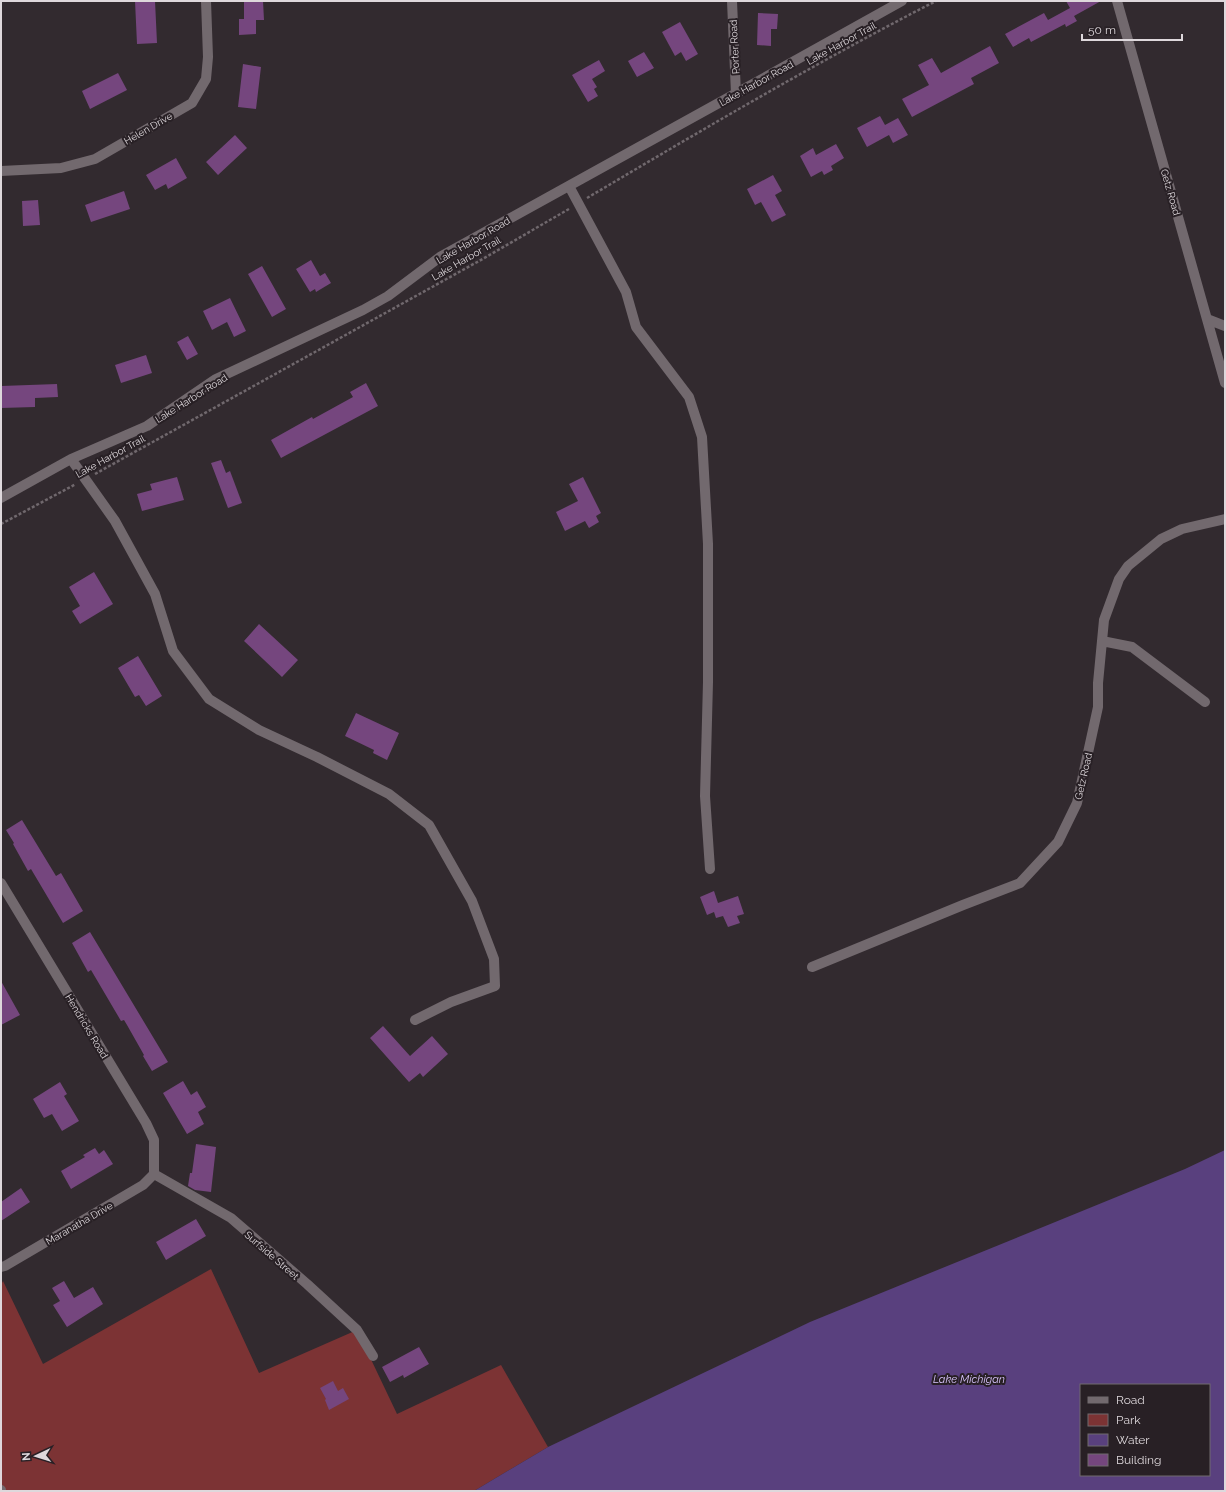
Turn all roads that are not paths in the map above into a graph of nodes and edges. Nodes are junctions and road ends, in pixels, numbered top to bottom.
1 (206, 1) edge
2 (732, 1) edge
3 (902, 1) edge
4 (1117, 1) edge
5 (736, 94) junction
6 (1, 171) edge
7 (569, 186) junction
8 (1207, 319) junction
9 (1225, 326) edge
10 (1225, 383) edge
11 (71, 459) junction
12 (1, 498) edge
13 (1225, 519) edge
14 (1102, 641) junction
15 (1205, 702) dead end
16 (710, 869) dead end
17 (1, 883) edge
18 (812, 967) dead end
19 (415, 1020) dead end
20 (154, 1174) junction
21 (1, 1267) edge
22 (373, 1356) dead end

1 - 6 street, Helen Drive
2 - 5 street, Porter Road
3 - 5 street, Lake Harbor Road
4 - 8 street, Getz Road
5 - 7 street, Lake Harbor Road
7 - 11 street, Lake Harbor Road
7 - 16 street
8 - 9 street
8 - 10 street, Getz Road
11 - 12 street, Lake Harbor Road
11 - 19 street
13 - 14 street, Getz Road
14 - 15 street
14 - 18 street, Getz Road
17 - 20 street, Hendricks Road
20 - 21 street, Maranatha Drive
20 - 22 street, Surfside Street

